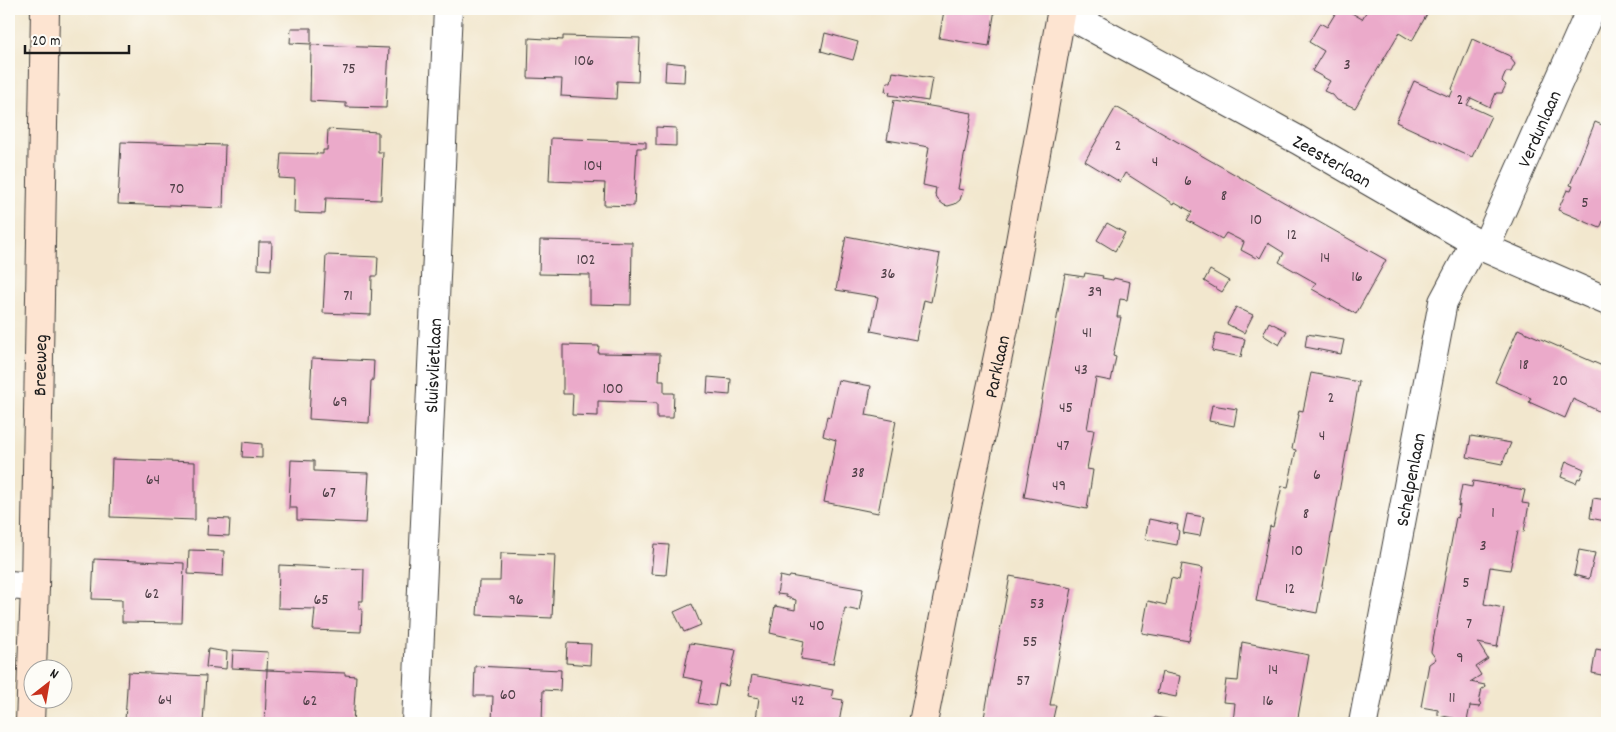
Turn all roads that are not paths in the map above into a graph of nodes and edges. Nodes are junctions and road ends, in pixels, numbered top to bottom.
1 (46, 9) edge
2 (448, 9) edge
3 (1590, 9) edge
4 (1062, 10) edge
5 (1480, 245) junction
6 (1607, 301) edge
7 (22, 586) edge
8 (30, 723) edge
9 (416, 723) edge
10 (923, 723) edge
11 (1363, 723) edge

1 - 7 street, Breeweg
2 - 9 street, Sluisvlietlaan
3 - 5 street, Verdunlaan
4 - 5 street, Zeesterlaan
4 - 10 street, Parklaan
5 - 6 street, Zeesterlaan
5 - 11 street, Schelpenlaan
7 - 8 street, Breeweg

